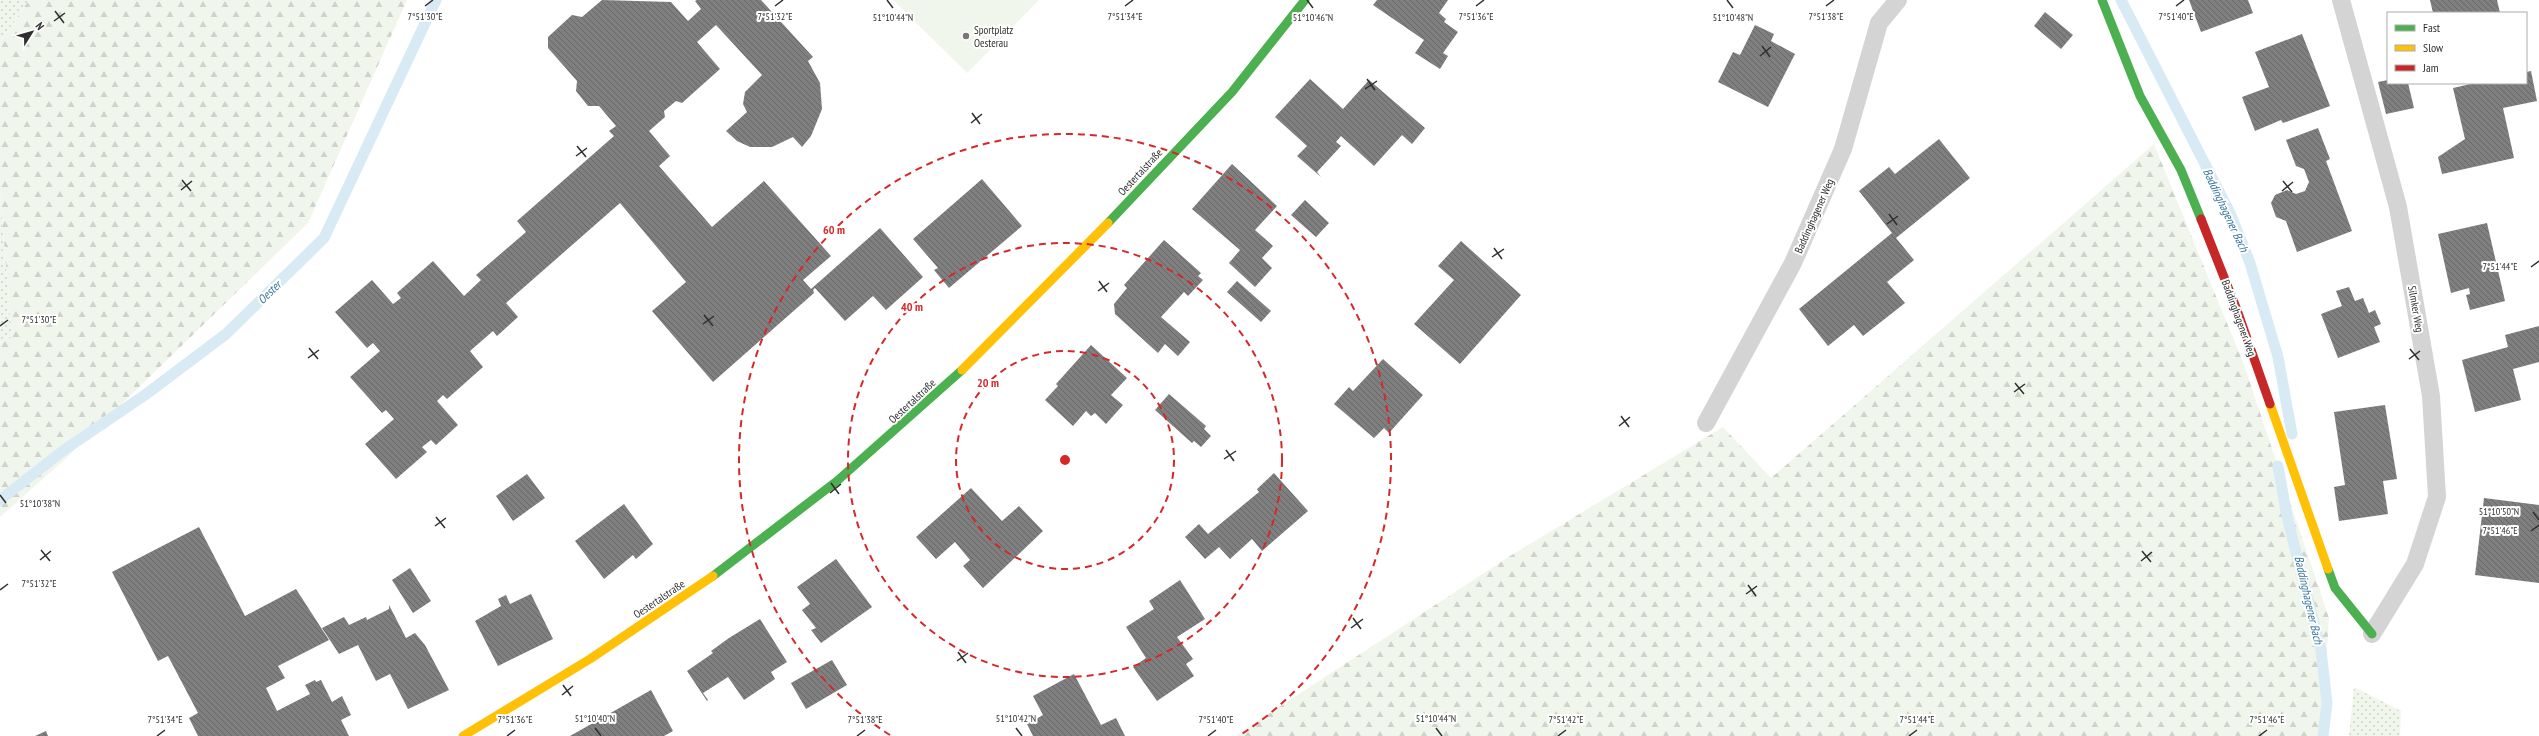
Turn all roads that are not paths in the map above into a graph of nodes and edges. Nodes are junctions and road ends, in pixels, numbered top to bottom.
1 (1305, 0) edge
2 (1898, 0) edge
3 (2102, 0) edge
4 (2341, 0) edge
5 (1706, 423) dead end
6 (2372, 634) joint
7 (463, 736) edge

1 - 7 main road, Oestertalstraße
2 - 5 lane, Baddinghagener Weg
3 - 6 main road, Baddinghagener Weg
4 - 6 lane, Silmker Weg

